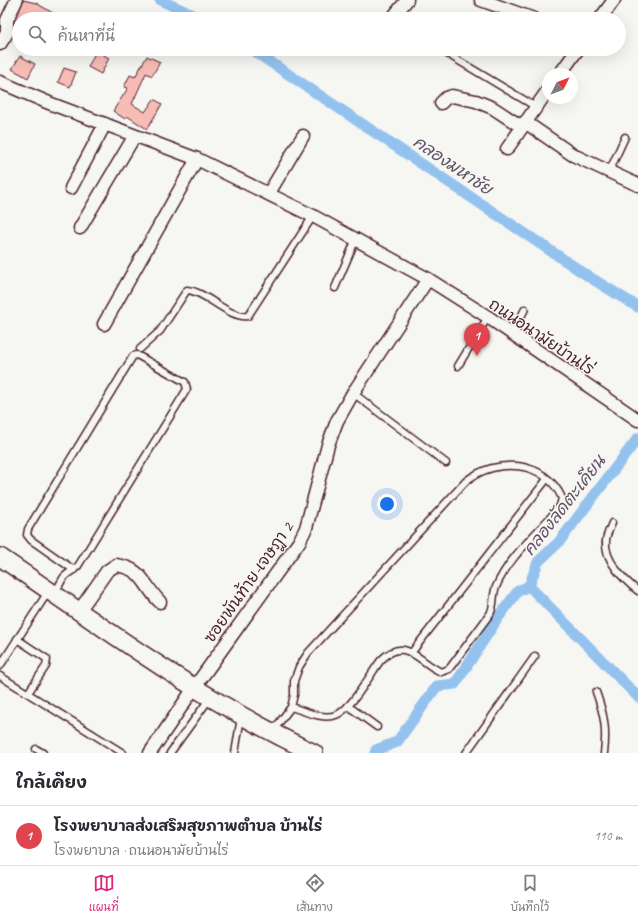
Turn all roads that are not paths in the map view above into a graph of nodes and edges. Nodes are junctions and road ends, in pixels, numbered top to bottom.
1 (407, 0) edge
2 (481, 0) edge
3 (614, 0) edge
4 (16, 1) dead end
5 (397, 12) edge
6 (514, 12) edge
7 (605, 12) edge
8 (0, 44) edge
9 (451, 56) edge
10 (573, 56) edge
11 (564, 68) edge
12 (0, 82) edge
13 (542, 98) edge
14 (441, 103) dead end
15 (536, 107) junction
16 (105, 124) junction
17 (524, 125) junction
18 (304, 136) dead end
19 (134, 137) junction
20 (625, 137) dead end
21 (507, 149) dead end
22 (197, 159) junction
23 (609, 172) junction
24 (638, 185) edge
25 (71, 188) dead end
26 (269, 193) junction
27 (313, 216) junction
28 (80, 228) dead end
29 (356, 239) junction
30 (428, 279) junction
31 (335, 288) dead end
32 (525, 309) dead end
33 (488, 317) junction
34 (104, 324) dead end
35 (512, 335) junction
36 (140, 349) dead end
37 (458, 366) dead end
38 (353, 393) junction
39 (638, 420) edge
40 (446, 463) dead end
41 (547, 479) junction
42 (612, 523) dead end
43 (0, 557) edge
44 (74, 570) junction
45 (638, 591) edge
46 (52, 592) junction
47 (160, 602) dead end
48 (80, 611) junction
49 (17, 639) junction
50 (412, 652) junction
51 (535, 656) dead end
52 (0, 666) edge
53 (0, 676) edge
54 (194, 688) junction
55 (596, 692) dead end
56 (28, 693) junction
57 (211, 698) junction
58 (348, 706) junction
59 (291, 707) junction
60 (241, 716) junction
61 (377, 727) dead end
62 (272, 733) junction
63 (36, 749) dead end
64 (155, 751) edge
65 (42, 753) edge
66 (122, 753) edge
67 (170, 753) edge
68 (235, 753) edge
69 (314, 753) edge
70 (466, 753) edge
71 (604, 753) edge

1 - 5 street
2 - 6 street
3 - 7 street
4 - 8 street
9 - 15 lane
10 - 11 street
12 - 16 street, ถนนอนามัยบ้านไร่
13 - 15 street
14 - 17 street
15 - 17 street
16 - 19 street, ถนนอนามัยบ้านไร่
16 - 25 street
17 - 21 street
17 - 23 street
18 - 26 street
19 - 22 street, ถนนอนามัยบ้านไร่
19 - 28 street
20 - 23 lane
22 - 26 street, ถนนอนามัยบ้านไร่
22 - 34 street
23 - 24 street
26 - 27 street, ถนนอนามัยบ้านไร่
27 - 29 street, ถนนอนามัยบ้านไร่
27 - 36 lane
29 - 30 street, ถนนอนามัยบ้านไร่
29 - 31 lane
30 - 33 street, ถนนอนามัยบ้านไร่
30 - 38 street, ซอยพันท้าย-เจษฎา 2
32 - 35 lane
33 - 35 street, ถนนอนามัยบ้านไร่
33 - 37 lane
35 - 39 street, ถนนอนามัยบ้านไร่
38 - 40 lane
38 - 54 street, ซอยพันท้าย-เจษฎา 2
41 - 50 lane
41 - 50 lane
41 - 59 lane
42 - 45 lane
43 - 46 street
44 - 44 lane
44 - 46 lane
46 - 48 street
46 - 49 lane
47 - 48 street
48 - 54 street
49 - 52 lane
49 - 56 lane
50 - 58 lane
51 - 70 lane
53 - 56 lane
54 - 57 street
54 - 64 street, ซอยพันท้าย-เจษฎา 2
55 - 71 lane
56 - 66 lane
57 - 60 street
57 - 67 lane
58 - 59 lane
58 - 61 lane
59 - 62 lane
60 - 62 street
60 - 68 lane
62 - 69 street
63 - 65 lane

